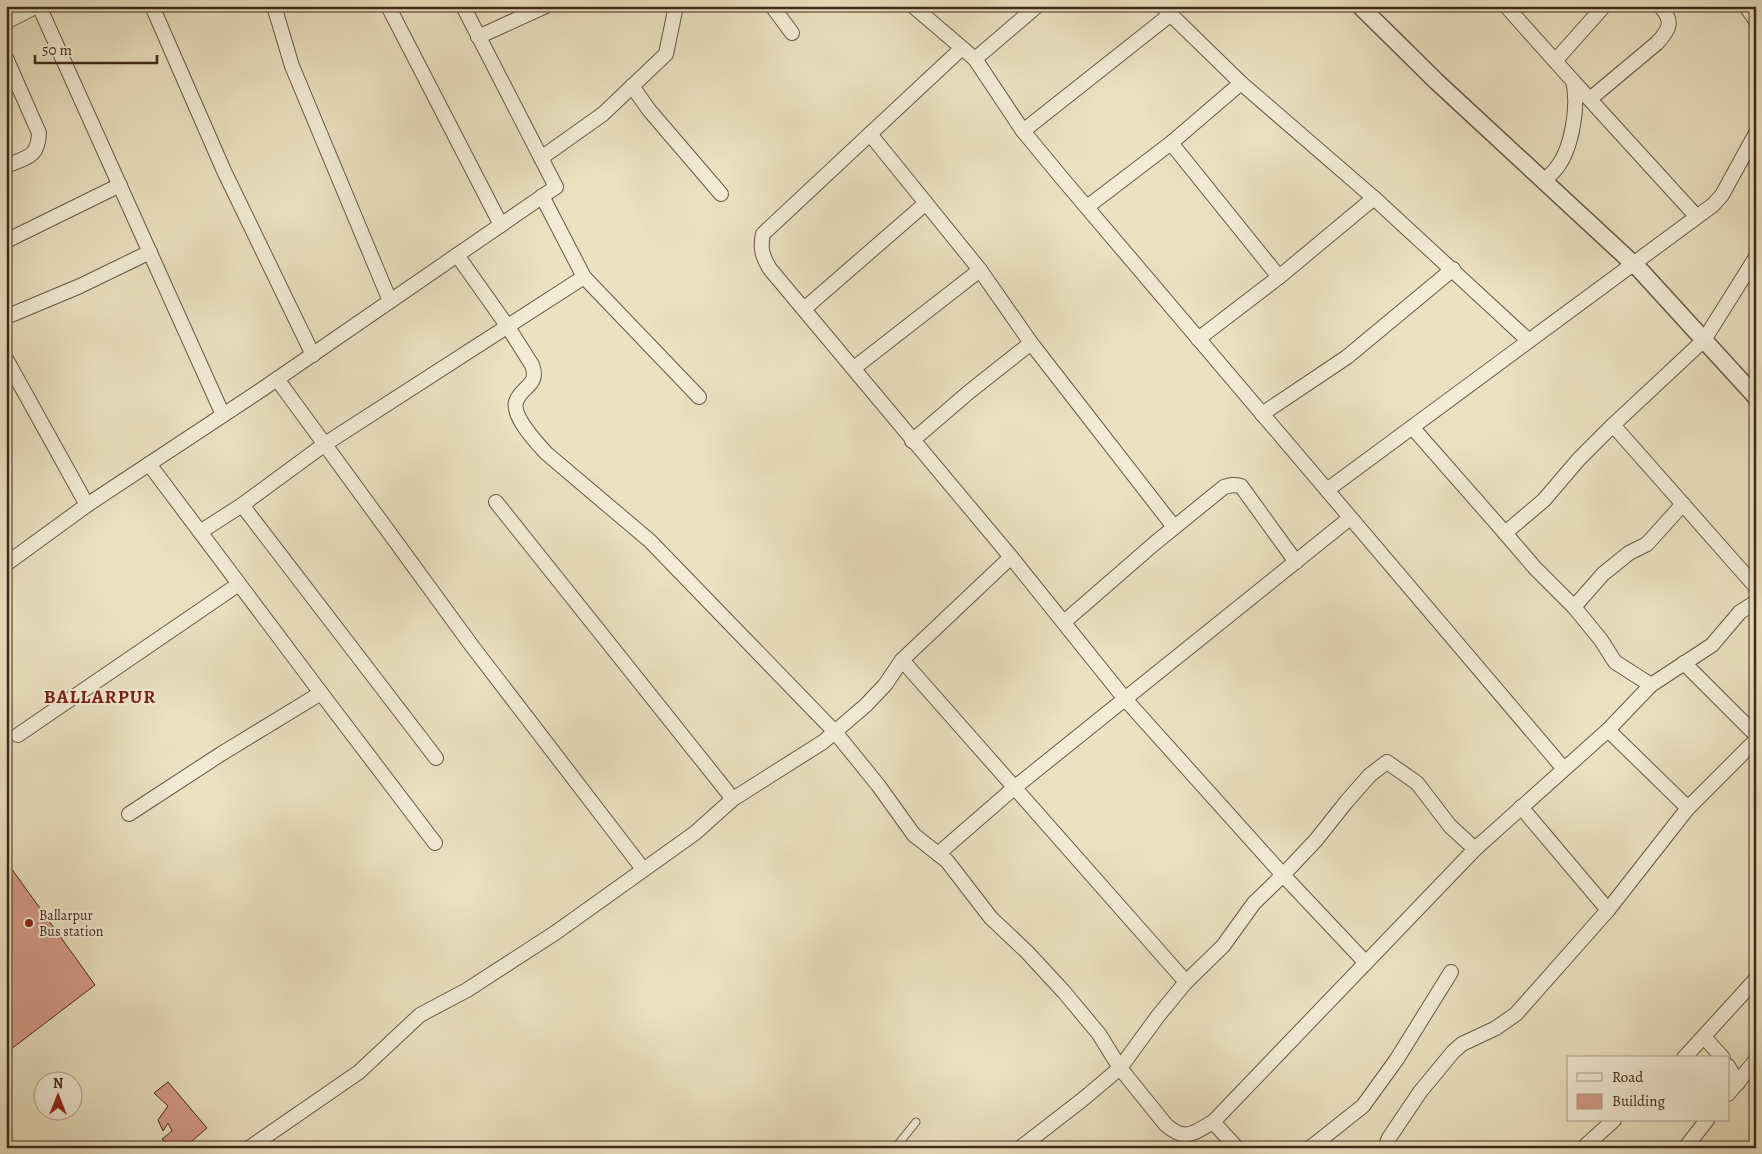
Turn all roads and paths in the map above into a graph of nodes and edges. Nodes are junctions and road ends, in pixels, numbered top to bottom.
1 (38, 6) edge
2 (152, 6) edge
3 (274, 6) edge
4 (388, 6) edge
5 (463, 6) edge
6 (546, 6) edge
7 (676, 6) edge
8 (772, 6) edge
9 (913, 6) edge
10 (1037, 6) edge
11 (1360, 6) edge
12 (1506, 6) edge
13 (1604, 6) edge
14 (1660, 6) edge
15 (1746, 6) edge
16 (1166, 10) edge
17 (1756, 21) edge
18 (6, 22) edge
19 (792, 33) dead end
20 (478, 37) junction
21 (962, 48) junction
22 (6, 58) edge
23 (975, 59) junction
24 (1555, 61) junction
25 (1573, 81) junction
26 (1241, 83) junction
27 (632, 86) junction
28 (1590, 100) junction
29 (1023, 131) junction
30 (1756, 133) edge
31 (870, 134) junction
32 (1170, 143) junction
33 (541, 158) junction
34 (6, 166) edge
35 (1544, 181) junction
36 (120, 186) junction
37 (721, 194) dead end
38 (542, 196) junction
39 (1374, 198) junction
40 (926, 203) junction
41 (1087, 208) junction
42 (1697, 218) junction
43 (501, 224) junction
44 (6, 240) edge
45 (150, 252) junction
46 (457, 255) junction
47 (1756, 257) edge
48 (1633, 263) junction
49 (1453, 269) junction
50 (980, 270) junction
51 (1279, 277) junction
52 (584, 278) junction
53 (390, 301) junction
54 (804, 309) junction
55 (6, 317) edge
56 (508, 326) junction
57 (1198, 339) junction
58 (1528, 340) junction
59 (1704, 340) junction
60 (1031, 343) junction
61 (312, 354) junction
62 (6, 359) edge
63 (854, 368) junction
64 (277, 379) junction
65 (699, 397) dead end
66 (1756, 397) edge
67 (1262, 414) junction
68 (223, 415) junction
69 (1613, 424) junction
70 (1412, 427) junction
71 (912, 440) junction
72 (325, 444) junction
73 (149, 464) junction
74 (1327, 490) junction
75 (496, 502) dead end
76 (242, 504) junction
77 (1683, 504) junction
78 (87, 505) junction
79 (1350, 518) junction
80 (1174, 527) junction
81 (200, 532) junction
82 (1505, 533) junction
83 (1011, 557) junction
84 (1296, 562) junction
85 (6, 564) edge
86 (239, 584) junction
87 (1756, 587) edge
88 (1756, 602) edge
89 (1574, 607) junction
90 (1064, 622) junction
91 (902, 660) junction
92 (1684, 663) junction
93 (1651, 685) junction
94 (321, 693) junction
95 (1125, 699) junction
96 (1608, 730) junction
97 (835, 732) junction
98 (18, 735) dead end
99 (1756, 735) edge
100 (1756, 740) edge
101 (436, 758) dead end
102 (1564, 769) junction
103 (1014, 788) junction
104 (733, 799) junction
105 (1522, 806) junction
106 (1688, 808) junction
107 (129, 814) dead end
108 (435, 843) dead end
109 (1479, 845) junction
110 (938, 854) junction
111 (643, 870) junction
112 (1283, 875) junction
113 (1608, 910) junction
114 (1366, 963) junction
115 (1451, 972) dead end
116 (1756, 978) edge
117 (1186, 982) junction
118 (1704, 1037) junction
119 (1686, 1056) edge
120 (1721, 1056) edge
121 (1756, 1060) edge
122 (1120, 1068) junction
123 (1730, 1069) edge
124 (1738, 1083) junction
125 (1730, 1092) edge
126 (916, 1122) dead end
127 (1213, 1122) junction
128 (1612, 1122) edge
129 (1705, 1122) edge
130 (1189, 1141) edge
131 (1022, 1147) edge
132 (249, 1148) edge
133 (894, 1148) edge
134 (1236, 1148) edge
135 (1310, 1148) edge
136 (1385, 1148) edge
137 (1583, 1148) edge
138 (1685, 1148) edge

1 - 18 street
1 - 36 street
2 - 61 street
3 - 53 street
4 - 43 street
5 - 20 street
6 - 20 street
7 - 27 street
8 - 19 street
9 - 21 street
10 - 23 street
11 - 35 street
12 - 24 street
13 - 24 street
14 - 28 street
15 - 17 street
16 - 26 street
16 - 29 street
20 - 33 street
21 - 23 street
21 - 31 street
22 - 34 street
23 - 29 street
24 - 25 street
25 - 28 street
25 - 35 street
26 - 32 street
26 - 39 street
27 - 33 street
27 - 37 street
28 - 42 street
29 - 41 street
30 - 42 street
31 - 40 street
31 - 54 street
32 - 41 street
32 - 51 street
33 - 38 street
35 - 48 street
36 - 44 street
36 - 45 street
38 - 43 street
38 - 52 street
39 - 49 street
39 - 51 street
40 - 50 street
40 - 54 street
41 - 57 street
42 - 48 street
43 - 46 street
45 - 55 street
45 - 68 street
46 - 53 street
46 - 56 street
47 - 59 street
48 - 58 street
48 - 59 street
49 - 58 street
49 - 67 street
50 - 60 street
50 - 63 street
51 - 57 street
52 - 56 street
52 - 65 street
53 - 61 street
54 - 63 street
56 - 72 street
56 - 97 street
57 - 67 street
58 - 70 street
59 - 66 street
59 - 69 street
60 - 71 street
60 - 80 street
61 - 64 street
62 - 78 street
63 - 71 street
64 - 68 street
64 - 72 street
67 - 74 street
68 - 73 street
69 - 77 street
69 - 82 street
70 - 74 street
70 - 82 street
71 - 83 street
72 - 76 street
72 - 111 street
73 - 78 street
73 - 81 street
74 - 79 street
75 - 104 street
76 - 81 street
76 - 101 street
77 - 87 street
77 - 89 street
78 - 85 street
79 - 84 street
79 - 102 street
80 - 84 street
80 - 90 street
81 - 86 street
82 - 89 street
83 - 90 street
83 - 91 street
84 - 95 street
86 - 94 street
86 - 98 street
88 - 92 street
89 - 93 street
90 - 95 street
91 - 97 street
91 - 103 street
92 - 93 street
92 - 99 street
93 - 96 street
94 - 107 street
94 - 108 street
95 - 103 street
95 - 112 street
96 - 102 street
96 - 106 street
97 - 104 street
97 - 110 street
100 - 106 street
102 - 105 street
103 - 110 street
103 - 117 street
104 - 111 street
105 - 109 street
105 - 113 street
106 - 113 street
109 - 112 street
109 - 114 street
110 - 122 street
111 - 132 street
112 - 114 street
112 - 117 street
113 - 136 street
114 - 127 street
115 - 135 street
116 - 118 street
117 - 122 street
118 - 119 street
118 - 120 street
121 - 124 street
122 - 130 street
122 - 131 street
123 - 124 street
124 - 125 street
126 - 133 lane
127 - 130 street
127 - 134 street
128 - 137 street
129 - 138 street

